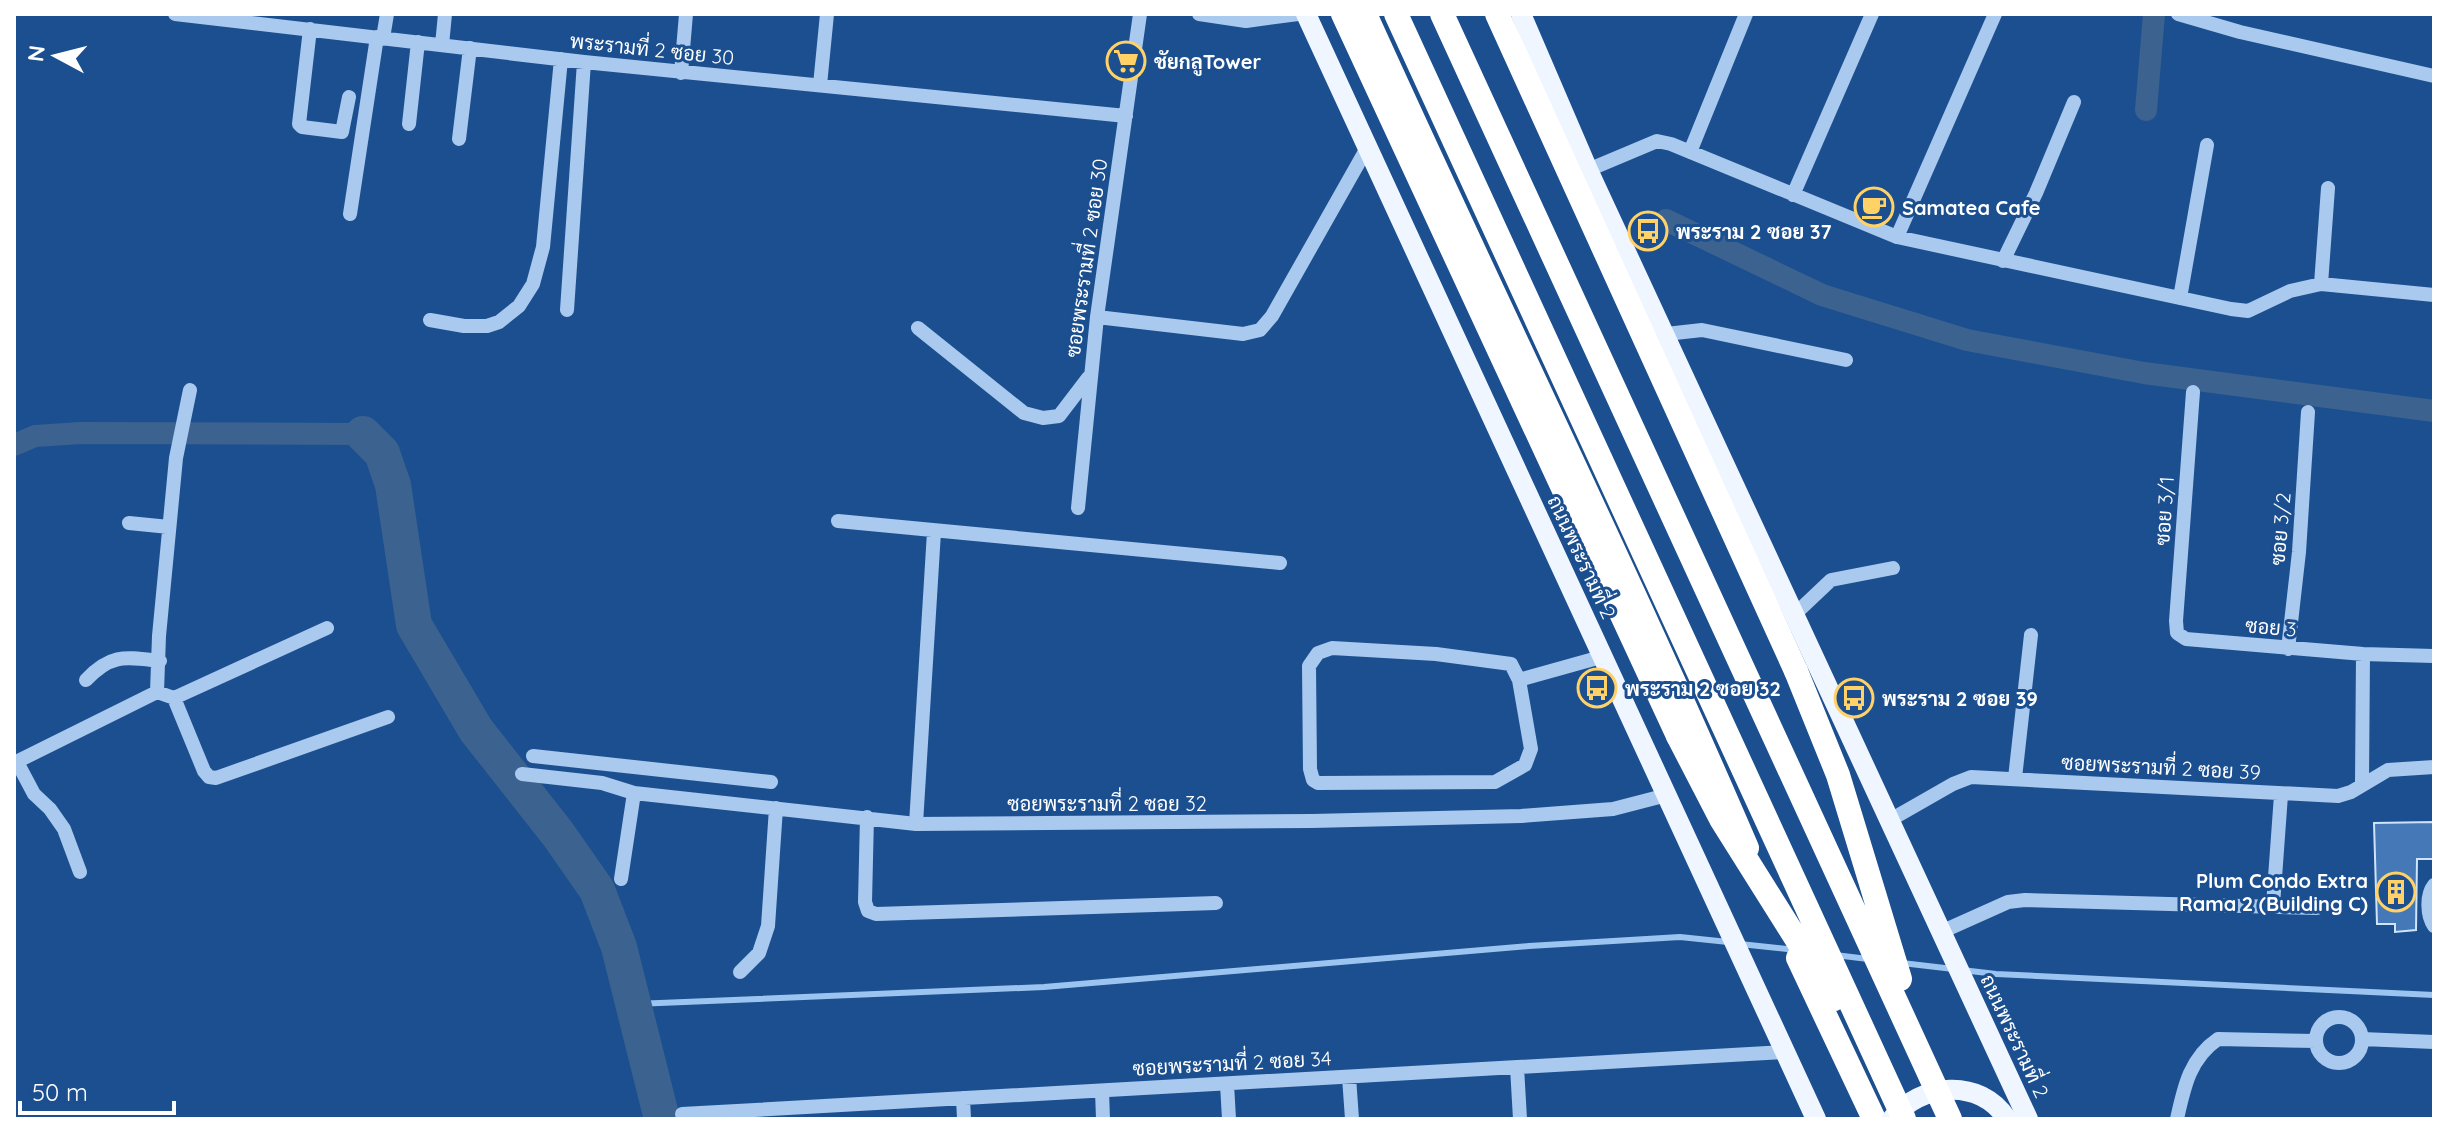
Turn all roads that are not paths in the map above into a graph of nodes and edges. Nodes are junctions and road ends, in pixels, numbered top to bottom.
1 (175, 14) edge
2 (387, 14) edge
3 (445, 14) edge
4 (686, 14) edge
5 (827, 14) edge
6 (1140, 14) edge
7 (1199, 14) edge
8 (1298, 14) edge
9 (1306, 14) edge
10 (1343, 14) edge
11 (1365, 14) edge
12 (1396, 14) edge
13 (1442, 14) edge
14 (1454, 14) edge
15 (1497, 14) edge
16 (1521, 14) edge
17 (1746, 14) edge
18 (1872, 14) edge
19 (1995, 14) edge
20 (2178, 14) edge
21 (310, 29) junction
22 (380, 37) junction
23 (418, 42) junction
24 (442, 45) junction
25 (470, 48) junction
26 (561, 59) junction
27 (584, 62) junction
28 (681, 73) junction
29 (2434, 76) edge
30 (820, 85) junction
31 (349, 97) dead end
32 (2074, 102) dead end
33 (1126, 116) junction
34 (409, 124) dead end
35 (459, 139) dead end
36 (2207, 145) dead end
37 (1367, 148) junction
38 (1690, 152) junction
39 (1588, 170) junction
40 (2328, 188) dead end
41 (1793, 195) junction
42 (350, 214) dead end
43 (1897, 237) junction
44 (2003, 261) junction
45 (2321, 284) junction
46 (2434, 295) edge
47 (2180, 298) junction
48 (567, 310) dead end
49 (1097, 317) junction
50 (430, 320) dead end
51 (918, 328) dead end
52 (1666, 334) junction
53 (1846, 360) dead end
54 (1090, 376) junction
55 (190, 390) dead end
56 (2193, 392) dead end
57 (2308, 412) dead end
58 (1078, 508) dead end
59 (838, 521) dead end
60 (129, 523) dead end
61 (169, 527) junction
62 (934, 532) junction
63 (1280, 563) dead end
64 (1893, 568) dead end
65 (1794, 615) junction
66 (327, 628) dead end
67 (2177, 633) joint
68 (2031, 635) dead end
69 (2288, 649) junction
70 (2363, 654) junction
71 (2434, 656) edge
72 (1601, 657) junction
73 (160, 661) junction
74 (86, 680) dead end
75 (1519, 680) junction
76 (157, 692) junction
77 (174, 698) junction
78 (388, 717) dead end
79 (533, 756) dead end
80 (16, 762) edge
81 (2434, 767) edge
82 (668, 771) junction
83 (522, 774) dead end
84 (2015, 778) junction
85 (771, 782) dead end
86 (2362, 783) junction
87 (634, 793) junction
88 (1667, 795) junction
89 (2281, 795) junction
90 (664, 797) junction
91 (776, 808) junction
92 (867, 817) junction
93 (1890, 820) junction
94 (916, 824) junction
95 (80, 872) dead end
96 (621, 879) dead end
97 (2434, 885) edge
98 (1216, 903) dead end
99 (2273, 905) junction
100 (2317, 908) dead end
101 (2434, 926) edge
102 (1944, 938) junction
103 (740, 972) dead end
104 (2362, 1039) junction
105 (2316, 1041) junction
106 (2434, 1042) edge
107 (1785, 1052) junction
108 (1925, 1064) junction
109 (1517, 1067) junction
110 (1349, 1077) junction
111 (1887, 1083) junction
112 (1227, 1084) junction
113 (1102, 1091) junction
114 (963, 1098) junction
115 (834, 1112) edge
116 (682, 1114) dead end
117 (964, 1119) edge
118 (1103, 1119) edge
119 (1229, 1119) edge
120 (1352, 1119) edge
121 (1520, 1119) edge
122 (1816, 1119) edge
123 (1874, 1119) edge
124 (1892, 1119) edge
125 (1904, 1119) edge
126 (1950, 1119) edge
127 (1961, 1119) edge
128 (2007, 1119) edge
129 (2028, 1119) edge
130 (2177, 1119) edge

1 - 21 street, พระรามที่ 2 ซอย 30
2 - 22 street
3 - 24 street
4 - 28 street
5 - 30 street
6 - 33 street, ซอยพระรามที่ 2 ซอย 30
7 - 8 street
9 - 37 main road, ถนนพระรามที่ 2
10 - 111 highway, bridge
11 - 123 highway, ถนนพระรามที่ 2, bridge
12 - 111 highway, bridge
13 - 108 highway, bridge
14 - 127 highway, bridge
15 - 108 highway, bridge
16 - 39 main road, ถนนพระรามที่ 2
17 - 38 street
18 - 41 street
19 - 43 street
20 - 29 street
21 - 22 street, พระรามที่ 2 ซอย 30
21 - 31 street
22 - 23 street, พระรามที่ 2 ซอย 30
22 - 42 street
23 - 24 street, พระรามที่ 2 ซอย 30
23 - 34 street
24 - 25 street, พระรามที่ 2 ซอย 30
25 - 26 street, พระรามที่ 2 ซอย 30
25 - 35 street
26 - 27 street, พระรามที่ 2 ซอย 30
26 - 50 street
27 - 28 street, พระรามที่ 2 ซอย 30
27 - 48 street
28 - 30 street, พระรามที่ 2 ซอย 30
30 - 33 street, พระรามที่ 2 ซอย 30
32 - 44 street
33 - 49 street, ซอยพระรามที่ 2 ซอย 30
36 - 47 street
37 - 49 street
37 - 72 main road, ถนนพระรามที่ 2
38 - 39 street
38 - 41 street
39 - 52 main road, ถนนพระรามที่ 2
40 - 45 street
41 - 43 street
43 - 44 street
44 - 47 street
45 - 46 street
45 - 47 street
49 - 54 street, ซอยพระรามที่ 2 ซอย 30
51 - 54 street
52 - 53 street
52 - 65 main road, ถนนพระรามที่ 2
54 - 58 street, ซอยพระรามที่ 2 ซอย 30
55 - 61 street
56 - 67 street, ซอย 3/1
57 - 69 street, ซอย 3/2
59 - 62 street
60 - 61 street
61 - 73 street
62 - 63 street
62 - 94 street
64 - 65 street
65 - 93 main road, ถนนพระรามที่ 2
66 - 77 street
67 - 69 street, ซอย 3
68 - 84 street
69 - 70 street, ซอย 3
70 - 71 street, ซอย 3
70 - 86 street
72 - 75 street
72 - 88 main road, ถนนพระรามที่ 2
73 - 74 street
73 - 76 street
75 - 75 street
76 - 77 street
76 - 80 street
77 - 78 street
79 - 82 street
80 - 95 street
81 - 86 street, ซอยพระรามที่ 2 ซอย 39
82 - 85 street
82 - 90 street
83 - 87 street, ซอยพระรามที่ 2 ซอย 32
84 - 89 street, ซอยพระรามที่ 2 ซอย 39
84 - 93 street, ซอยพระรามที่ 2 ซอย 39
86 - 89 street, ซอยพระรามที่ 2 ซอย 39
87 - 90 street, ซอยพระรามที่ 2 ซอย 32
87 - 96 street
88 - 94 street, ซอยพระรามที่ 2 ซอย 32
88 - 107 main road, ถนนพระรามที่ 2
89 - 99 street
90 - 91 street, ซอยพระรามที่ 2 ซอย 32
91 - 92 street, ซอยพระรามที่ 2 ซอย 32
91 - 103 street
92 - 94 street, ซอยพระรามที่ 2 ซอย 32
92 - 98 street
93 - 102 main road, ถนนพระรามที่ 2
97 - 101 street
99 - 100 street
99 - 102 street
102 - 129 main road, ถนนพระรามที่ 2
104 - 105 street
104 - 105 street
104 - 106 street
105 - 130 street
107 - 109 street, ซอยพระรามที่ 2 ซอย 34
107 - 122 main road, ถนนพระรามที่ 2
108 - 126 highway, bridge
109 - 110 street, ซอยพระรามที่ 2 ซอย 34
109 - 121 street
110 - 112 street, ซอยพระรามที่ 2 ซอย 34
110 - 120 street
111 - 125 highway, bridge
112 - 113 street, ซอยพระรามที่ 2 ซอย 34
112 - 119 street
113 - 114 street, ซอยพระรามที่ 2 ซอย 34
113 - 118 street
114 - 115 street, ซอยพระรามที่ 2 ซอย 34
114 - 117 street
115 - 116 street, ซอยพระรามที่ 2 ซอย 34
124 - 128 main road, bridge

